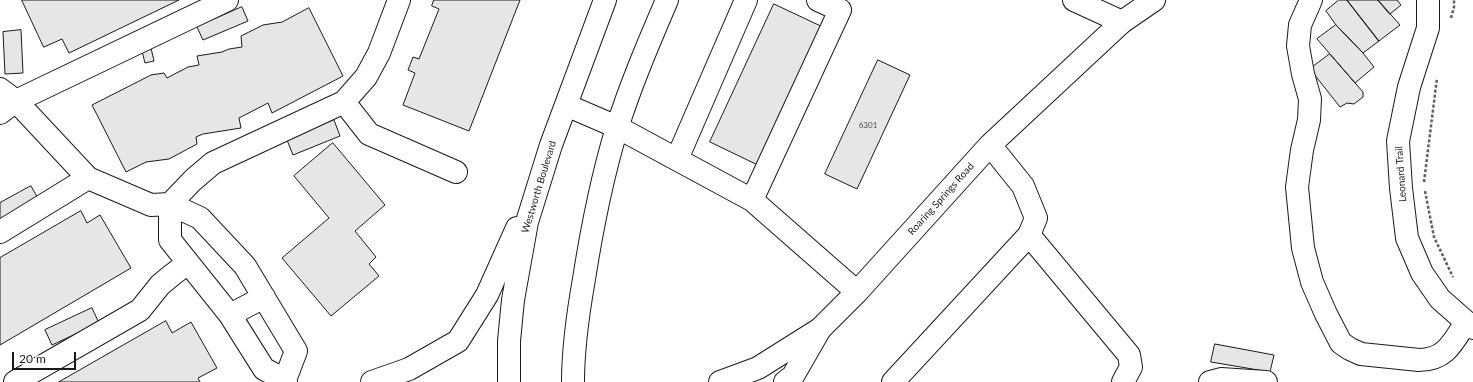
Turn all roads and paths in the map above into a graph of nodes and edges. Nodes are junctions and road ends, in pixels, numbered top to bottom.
1 (227, 0) edge
2 (399, 0) edge
3 (605, 0) edge
4 (666, 0) edge
5 (746, 0) edge
6 (818, 0) edge
7 (1074, 0) edge
8 (1154, 0) edge
9 (1311, 0) edge
10 (1428, 0) edge
11 (1454, 0) edge
12 (1122, 22) junction
13 (1450, 22) dead end
14 (1437, 74) dead end
15 (5, 101) edge
16 (344, 102) junction
17 (566, 106) junction
18 (617, 127) junction
19 (990, 145) junction
20 (677, 159) junction
21 (543, 170) junction
22 (456, 172) dead end
23 (88, 178) junction
24 (752, 200) junction
25 (170, 204) junction
26 (0, 232) edge
27 (1029, 235) junction
28 (188, 263) junction
29 (1454, 278) dead end
30 (857, 292) junction
31 (264, 297) junction
32 (230, 315) junction
33 (1470, 325) edge
34 (820, 329) junction
35 (285, 381) edge
36 (15, 382) edge
37 (372, 382) edge
38 (509, 382) edge
39 (573, 382) edge
40 (720, 382) edge
41 (785, 382) edge
42 (893, 382) edge
43 (1123, 382) edge
44 (1210, 382) edge
45 (1266, 382) edge

1 - 15 street
2 - 16 street
3 - 17 street, Westworth Boulevard
4 - 18 street
5 - 20 street
6 - 24 street
7 - 12 street
8 - 12 street, Roaring Springs Road
9 - 33 street
10 - 33 street, Leonard Trail
11 - 13 path
12 - 19 street, Roaring Springs Road
14 - 29 path
15 - 23 street
16 - 22 street
16 - 25 street
17 - 18 street
17 - 21 street, Westworth Boulevard
18 - 20 street
18 - 39 street
19 - 27 street
19 - 30 street, Roaring Springs Road
20 - 24 street
21 - 37 street
21 - 38 street, Westworth Boulevard
23 - 25 street
23 - 26 street
24 - 30 street
25 - 28 street
25 - 31 street
27 - 42 street
27 - 43 street
28 - 32 street
28 - 36 street
30 - 34 street, Roaring Springs Road
31 - 32 street
31 - 35 street
32 - 35 street
34 - 40 street, Roaring Springs Road
34 - 41 street
44 - 45 street

